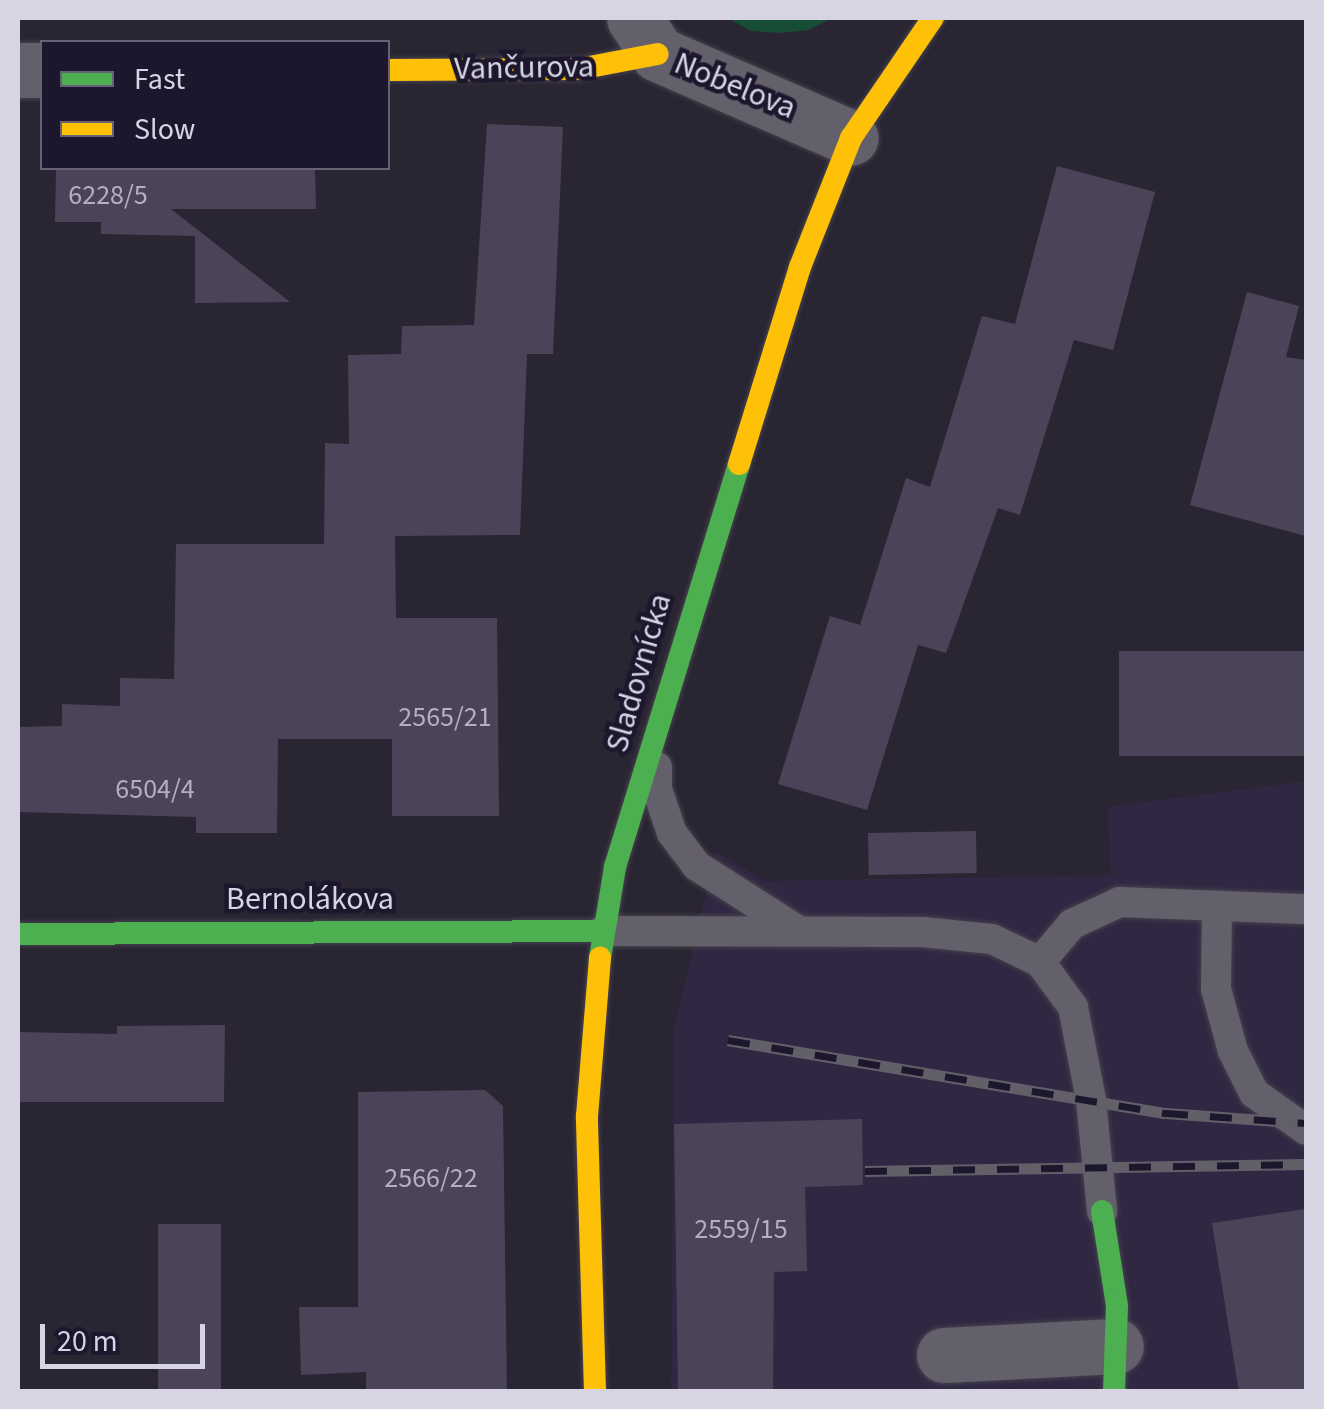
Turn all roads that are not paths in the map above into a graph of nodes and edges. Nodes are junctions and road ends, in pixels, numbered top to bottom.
1 (934, 18) edge
2 (646, 36) edge
3 (390, 70) edge
4 (851, 138) junction
5 (658, 724) junction
6 (1217, 906) junction
7 (1306, 909) edge
8 (602, 931) junction
9 (800, 931) junction
10 (18, 934) edge
11 (1040, 962) junction
12 (1306, 1130) edge
13 (1102, 1210) joint
14 (944, 1355) dead end
15 (1115, 1369) edge
16 (595, 1392) edge

1 - 4 street, Sladovnícka
2 - 3 street, Vančurova
2 - 4 street, Nobelova
4 - 5 street, Sladovnícka
5 - 8 street, Sladovnícka
5 - 9 lane
6 - 7 lane
6 - 11 lane
6 - 12 lane
8 - 9 lane
8 - 10 street, Bernolákova
8 - 16 street, Sladovnícka
9 - 11 lane
11 - 13 lane
13 - 15 street
14 - 15 street

